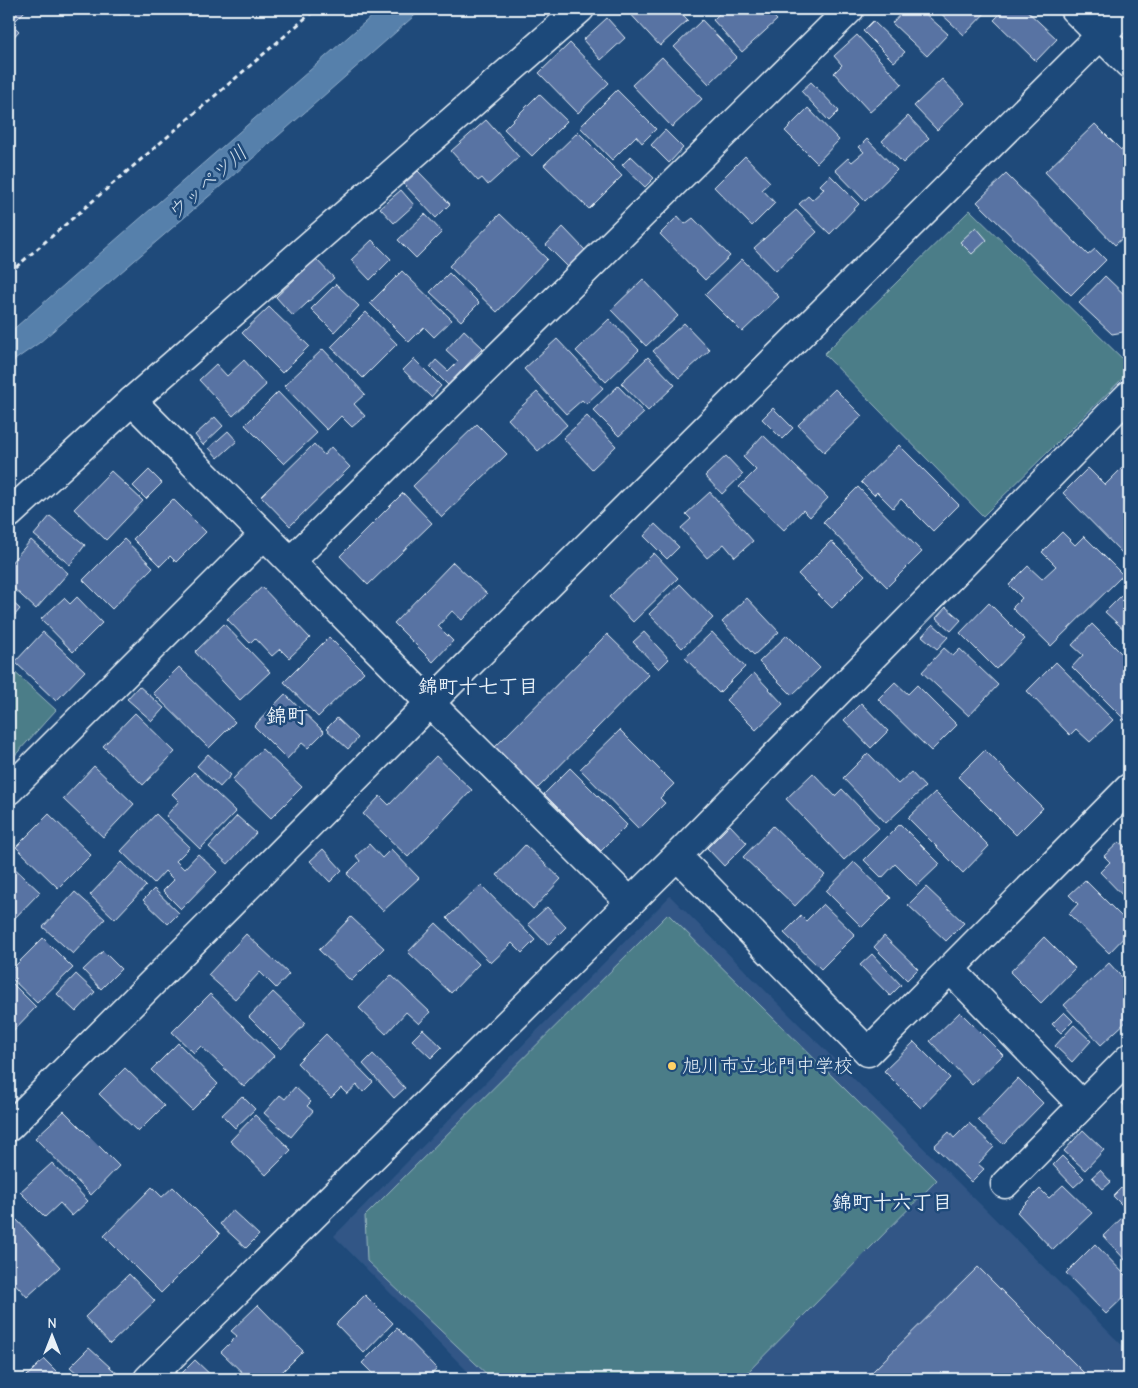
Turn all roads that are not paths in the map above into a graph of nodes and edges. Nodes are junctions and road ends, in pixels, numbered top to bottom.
1 (580, 9) edge
2 (850, 9) edge
3 (1074, 9) edge
4 (1127, 9) edge
5 (1100, 35) junction
6 (1129, 64) edge
7 (1129, 395) edge
8 (132, 401) junction
9 (9, 514) edge
10 (264, 535) junction
11 (291, 561) junction
12 (430, 703) junction
13 (1129, 788) edge
14 (9, 790) edge
15 (677, 856) junction
16 (630, 902) junction
17 (950, 969) junction
18 (1129, 1058) edge
19 (1082, 1105) junction
20 (9, 1127) edge
21 (1005, 1184) dead end
22 (148, 1379) edge

1 - 8 street
2 - 11 street
3 - 5 street
4 - 5 street
5 - 6 street
5 - 12 street
7 - 15 street
8 - 9 street
8 - 10 street
10 - 11 street
10 - 14 street
11 - 12 street
12 - 16 street
12 - 20 street
13 - 17 street
15 - 16 street
15 - 17 street
16 - 22 street
17 - 19 street
18 - 19 street
19 - 21 street

